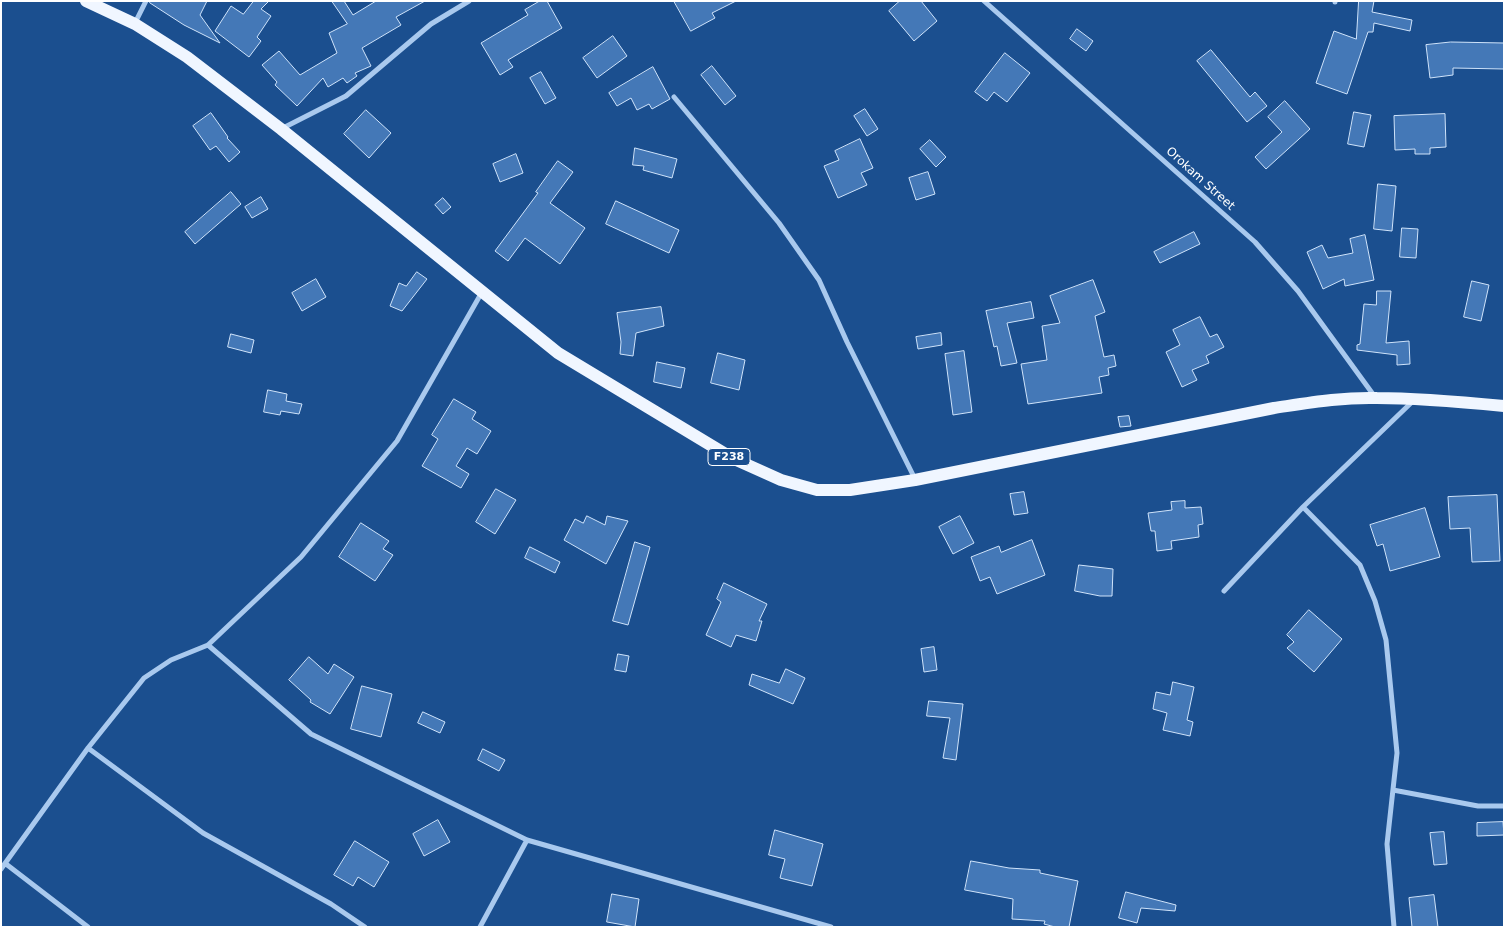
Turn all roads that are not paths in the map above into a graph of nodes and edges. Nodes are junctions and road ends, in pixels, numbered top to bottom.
1 (86, 1) edge
2 (146, 1) edge
3 (469, 1) edge
4 (984, 1) edge
5 (135, 24) junction
6 (674, 97) dead end
7 (281, 129) junction
8 (482, 292) junction
9 (1375, 398) junction
10 (1416, 398) junction
11 (1504, 406) edge
12 (915, 480) junction
13 (1303, 507) junction
14 (1224, 591) dead end
15 (208, 645) junction
16 (88, 748) junction
17 (1393, 790) junction
18 (1504, 806) edge
19 (527, 840) junction
20 (6, 864) junction
21 (1, 869) edge
22 (88, 927) edge
23 (365, 927) edge
24 (480, 927) edge
25 (832, 927) edge
26 (1394, 927) edge

1 - 5 main road, F238
2 - 5 street
3 - 7 street
4 - 9 street, Orokam Street
5 - 7 main road, F238
6 - 12 street
7 - 8 main road, F238
8 - 12 main road, F238
8 - 15 street
9 - 10 main road, F238
9 - 12 main road, F238
10 - 11 main road, F238
10 - 13 street
13 - 14 street
13 - 17 street
15 - 16 street
15 - 19 street
16 - 20 street
16 - 23 street
17 - 18 street
17 - 26 street
19 - 24 street
19 - 25 street
20 - 21 street
20 - 22 street

